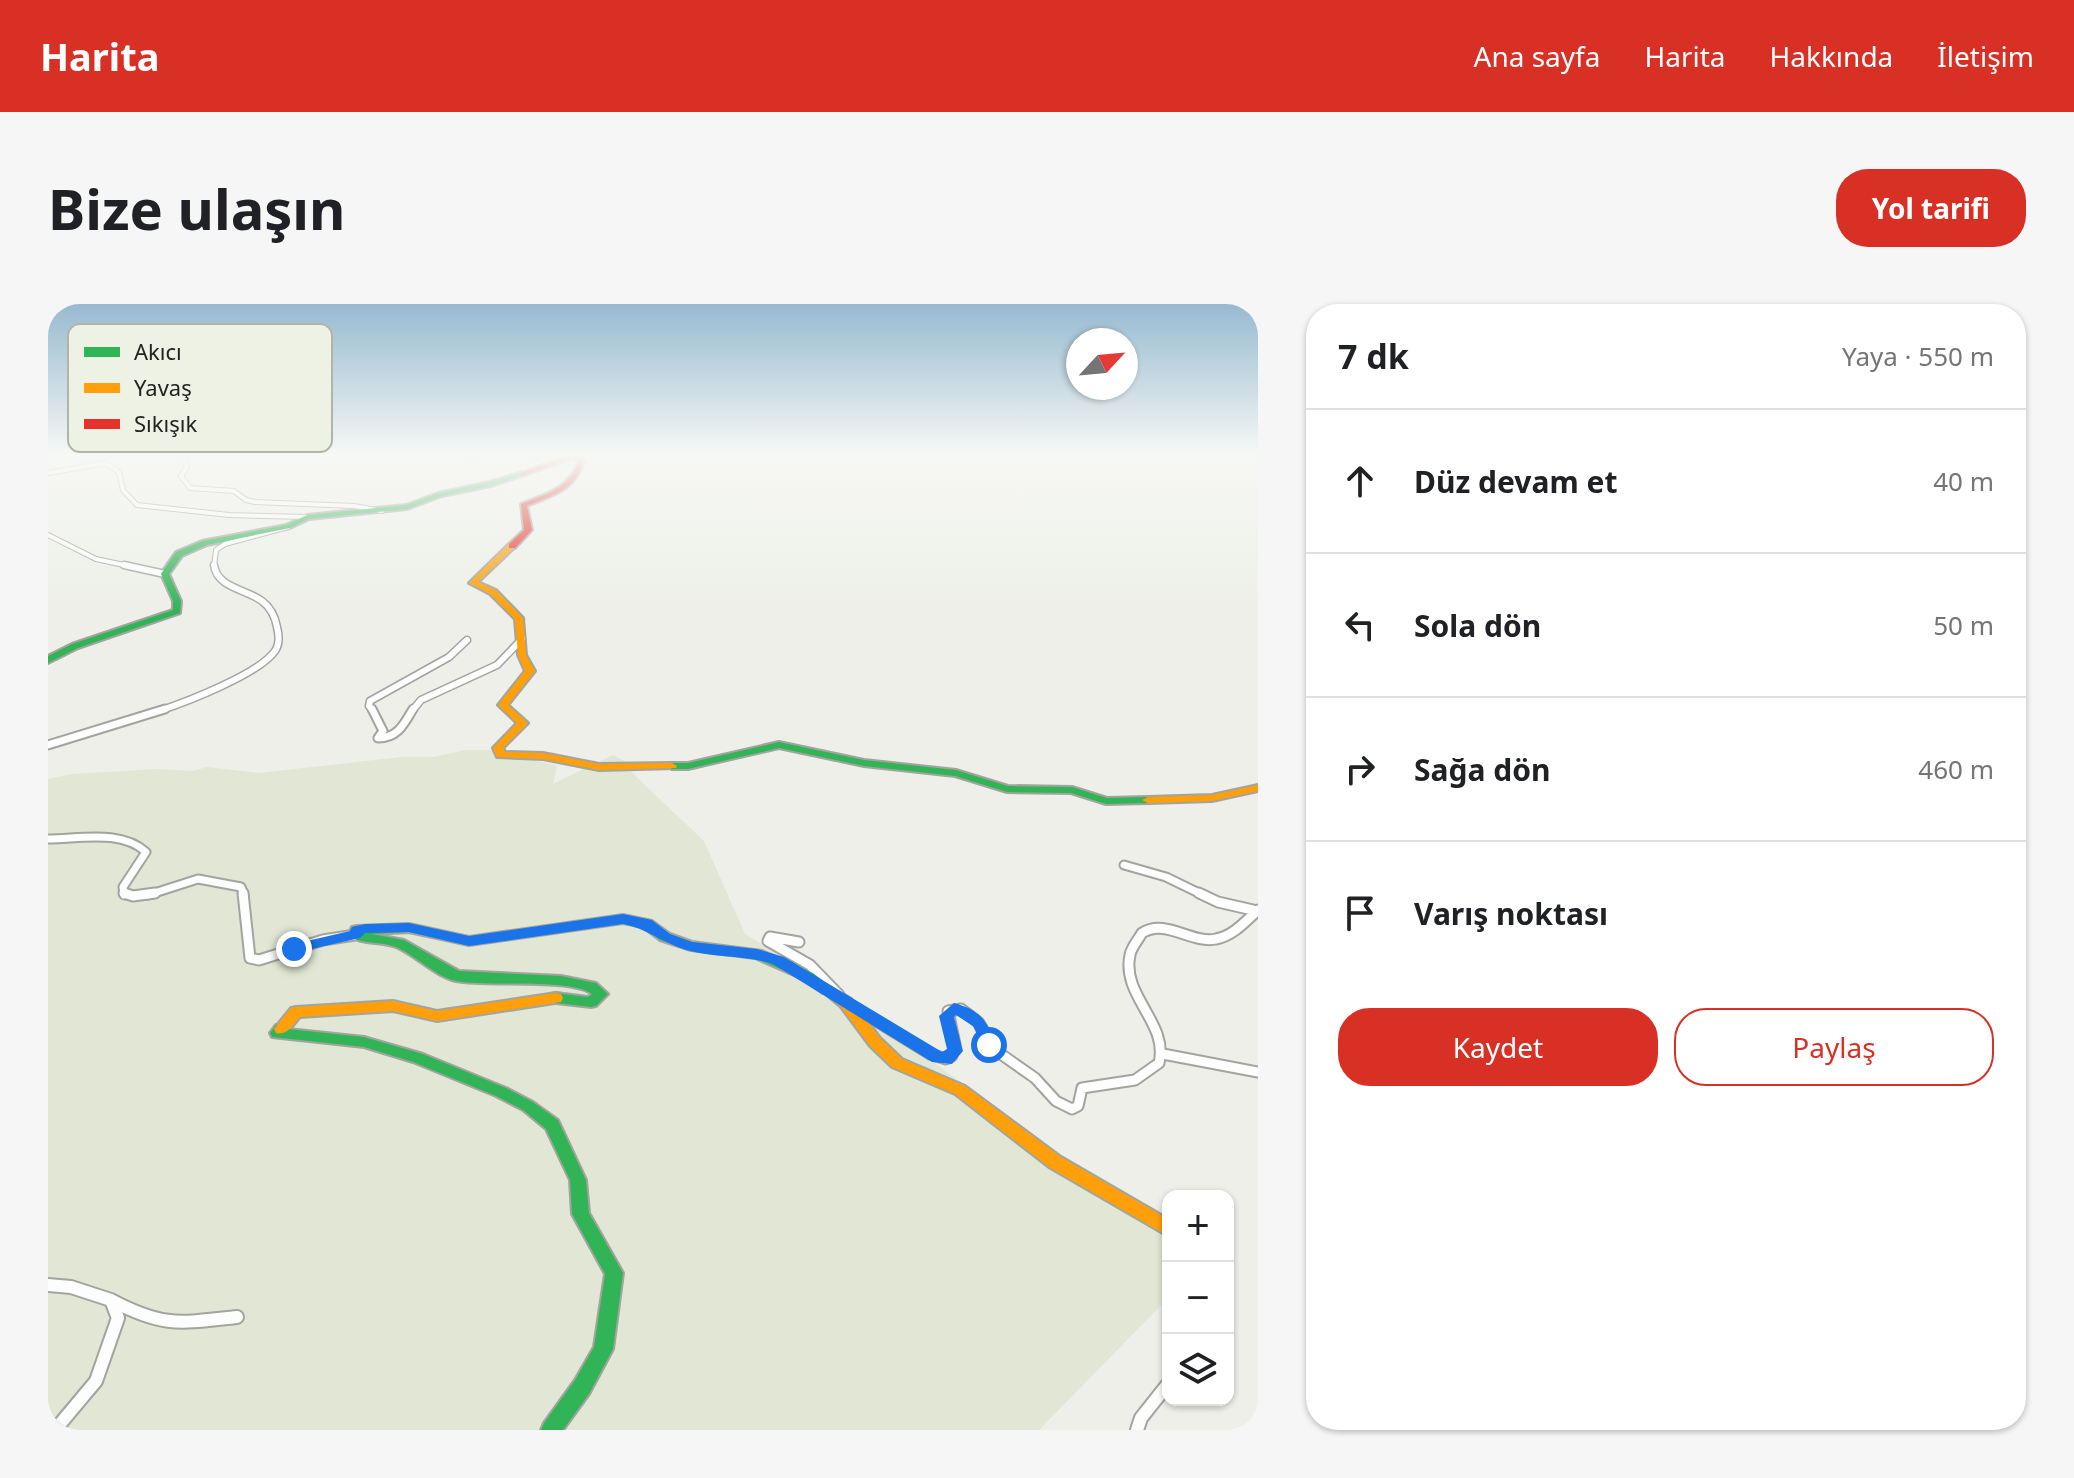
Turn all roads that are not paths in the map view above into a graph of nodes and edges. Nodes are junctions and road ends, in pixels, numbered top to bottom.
1 (151, 507) edge
2 (361, 507) edge
3 (408, 507) edge
4 (523, 507) edge
5 (382, 511) junction
6 (307, 517) junction
7 (288, 527) junction
8 (48, 535) edge
9 (165, 574) junction
10 (523, 639) junction
11 (467, 640) dead end
12 (48, 660) edge
13 (48, 745) edge
14 (1258, 788) edge
15 (48, 839) edge
16 (1124, 865) dead end
17 (1258, 911) edge
18 (355, 935) junction
19 (799, 942) dead end
20 (846, 1003) junction
21 (1163, 1054) junction
22 (1258, 1072) edge
23 (1162, 1224) edge
24 (48, 1285) edge
25 (111, 1300) junction
26 (237, 1317) dead end
27 (1162, 1392) edge
28 (55, 1430) edge
29 (551, 1430) edge
30 (1137, 1430) edge

1 - 6 street
2 - 5 street
3 - 5 street
4 - 10 street
5 - 6 street
6 - 7 street
7 - 9 street
7 - 13 street
8 - 9 street
9 - 12 street
10 - 11 street
10 - 14 street
15 - 18 street
16 - 17 street
17 - 21 street
18 - 20 street
18 - 29 street
19 - 20 street
20 - 21 street
20 - 23 street
21 - 22 street
24 - 25 street
25 - 26 street
25 - 28 street
27 - 30 street

